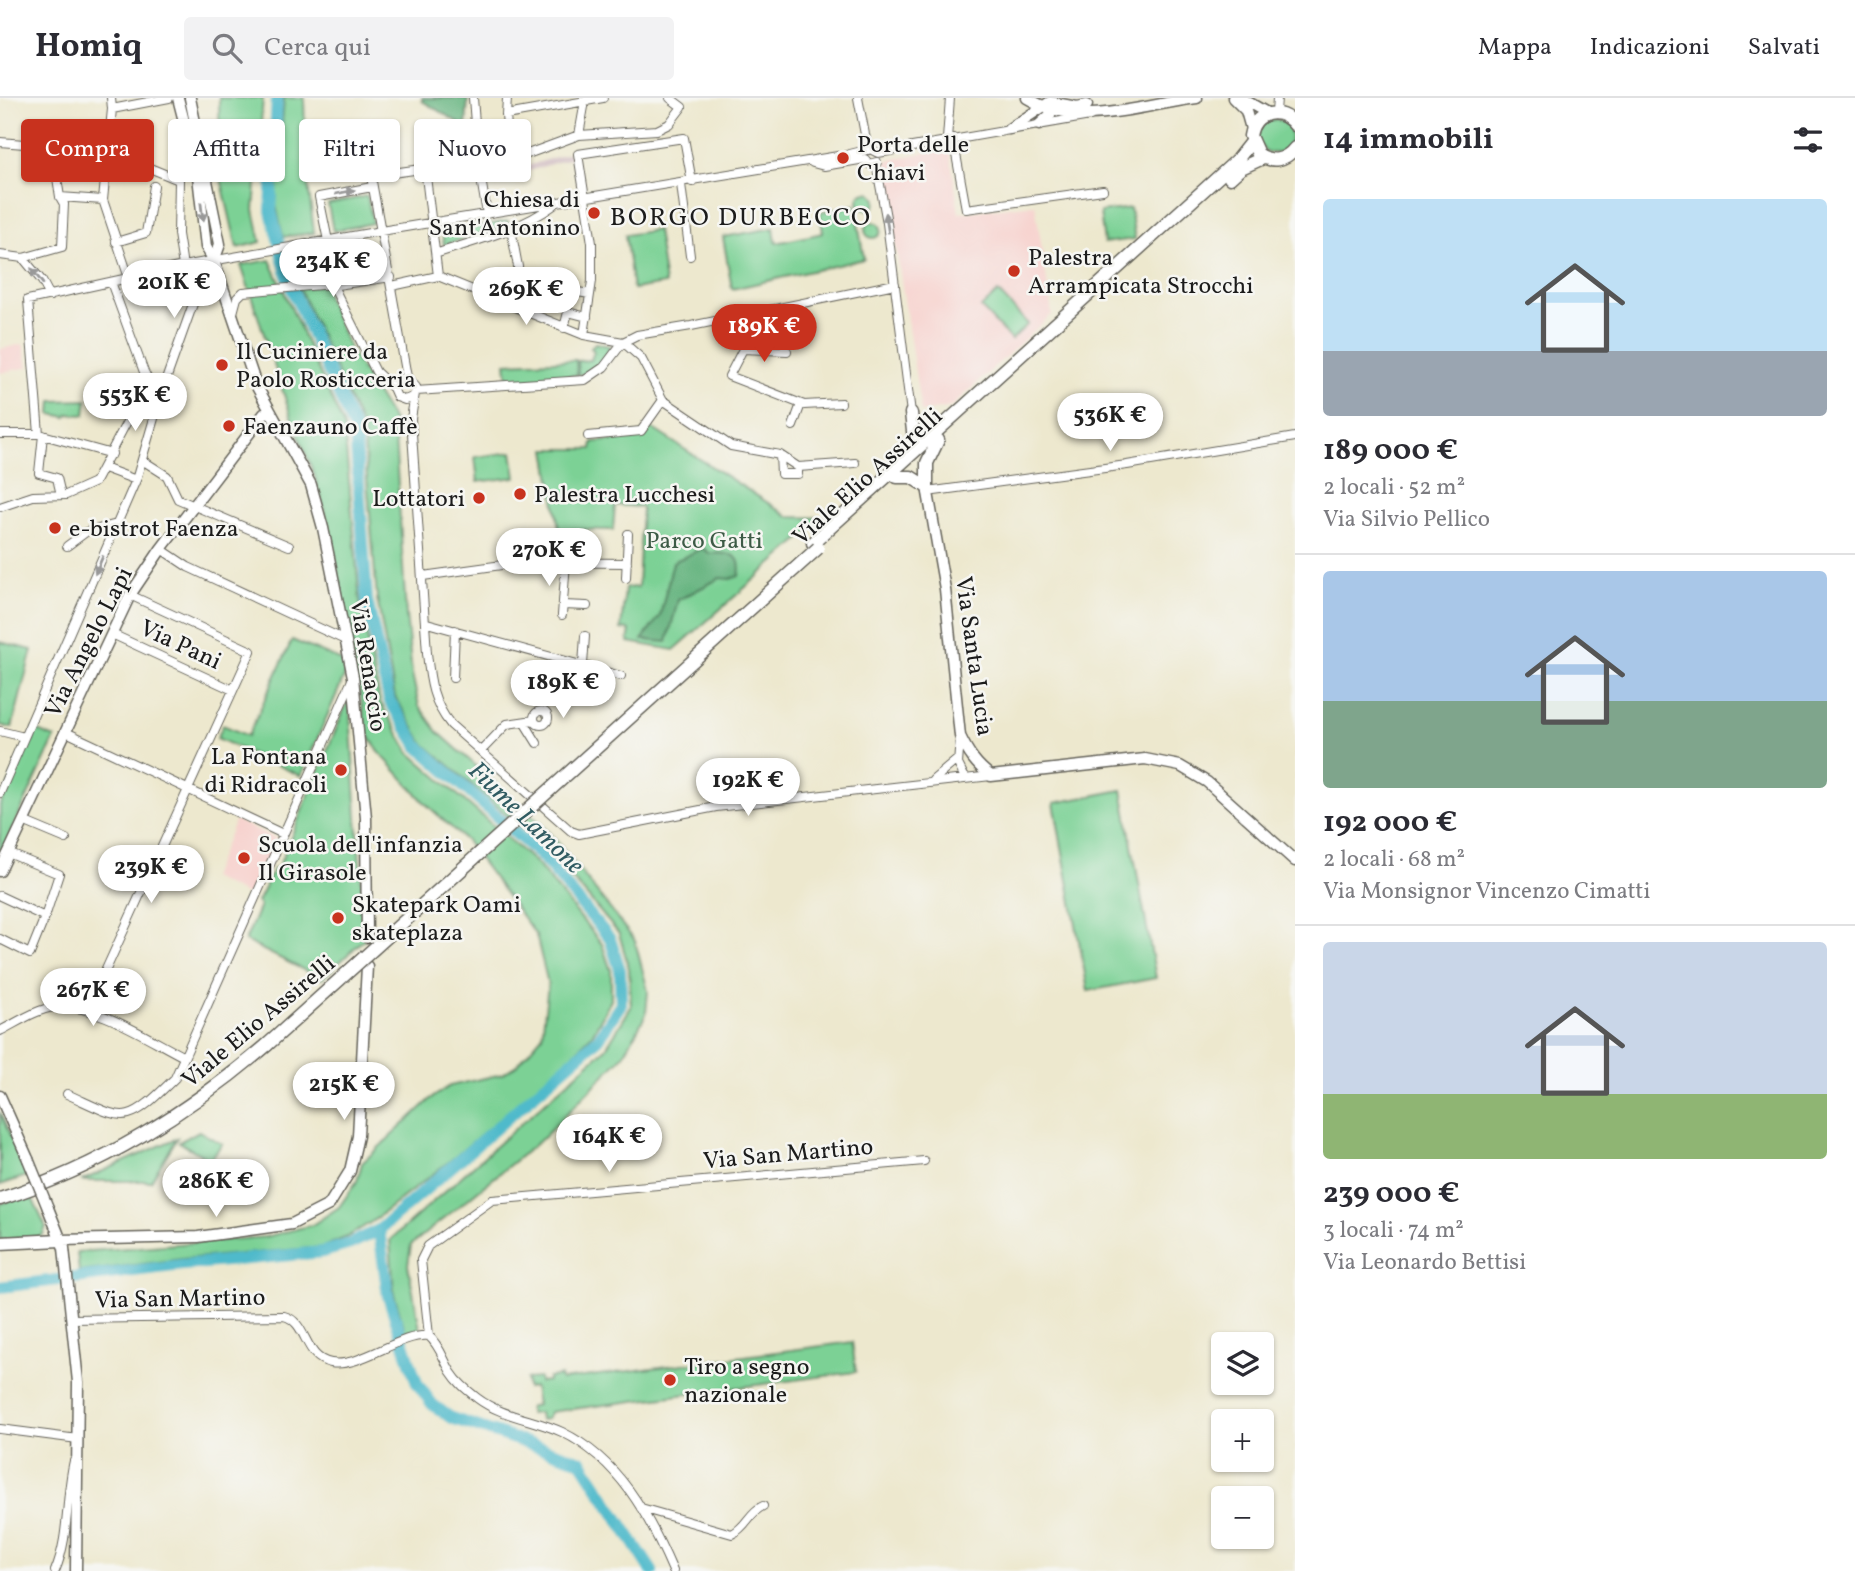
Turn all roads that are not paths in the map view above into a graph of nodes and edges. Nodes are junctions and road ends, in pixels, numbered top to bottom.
1 (111, 98) edge
2 (169, 98) edge
3 (178, 98) edge
4 (190, 98) edge
5 (474, 98) edge
6 (507, 98) edge
7 (603, 98) edge
8 (670, 98) edge
9 (858, 98) edge
10 (950, 98) edge
11 (1024, 98) edge
12 (1197, 98) edge
13 (1233, 98) edge
14 (1241, 98) edge
15 (1277, 98) edge
16 (585, 101) junction
17 (1049, 103) edge
18 (113, 109) junction
19 (1127, 109) junction
20 (1280, 113) edge
21 (506, 115) junction
22 (1094, 116) junction
23 (112, 119) edge
24 (475, 119) edge
25 (1040, 125) junction
26 (1295, 125) edge
27 (1014, 126) junction
28 (579, 135) junction
29 (1251, 136) junction
30 (950, 139) junction
31 (0, 142) edge
32 (21, 144) edge
33 (1295, 148) edge
34 (878, 153) junction
35 (866, 154) junction
36 (1263, 158) junction
37 (876, 163) junction
38 (414, 170) edge
39 (154, 171) edge
40 (58, 182) edge
41 (105, 182) edge
42 (427, 182) edge
43 (482, 182) edge
44 (692, 182) junction
45 (681, 184) junction
46 (154, 186) dead end
47 (372, 187) junction
48 (1103, 190) dead end
49 (60, 197) junction
50 (584, 198) junction
51 (103, 200) junction
52 (557, 203) junction
53 (487, 214) junction
54 (433, 223) junction
55 (511, 229) junction
56 (380, 231) junction
57 (116, 242) junction
58 (324, 242) junction
59 (220, 244) junction
60 (206, 247) junction
61 (438, 253) junction
62 (0, 255) edge
63 (690, 256) dead end
64 (23, 258) junction
65 (215, 261) junction
66 (201, 263) junction
67 (183, 266) junction
68 (438, 276) junction
69 (129, 278) junction
70 (391, 281) junction
71 (111, 282) junction
72 (521, 283) junction
73 (895, 284) junction
74 (590, 294) junction
75 (50, 296) junction
76 (517, 302) junction
77 (745, 315) junction
78 (587, 317) junction
79 (233, 320) junction
80 (564, 328) junction
81 (584, 335) junction
82 (623, 342) junction
83 (743, 349) junction
84 (787, 351) dead end
85 (407, 377) junction
86 (393, 388) junction
87 (414, 390) junction
88 (162, 393) junction
89 (403, 399) junction
90 (663, 400) junction
91 (841, 403) dead end
92 (801, 404) junction
93 (266, 411) junction
94 (911, 413) junction
95 (411, 419) junction
96 (793, 426) dead end
97 (942, 427) junction
98 (0, 434) edge
99 (41, 434) junction
100 (589, 436) dead end
101 (1295, 436) edge
102 (938, 440) junction
103 (112, 454) junction
104 (780, 455) junction
105 (142, 460) junction
106 (905, 461) junction
107 (855, 463) dead end
108 (104, 467) junction
109 (798, 467) junction
110 (897, 477) junction
111 (136, 480) junction
112 (927, 489) junction
113 (61, 495) junction
114 (0, 507) edge
115 (193, 507) junction
116 (117, 524) junction
117 (628, 534) dead end
118 (67, 546) dead end
119 (289, 546) dead end
120 (816, 546) junction
121 (161, 549) junction
122 (566, 562) junction
123 (627, 563) junction
124 (423, 576) junction
125 (626, 579) dead end
126 (130, 595) junction
127 (563, 605) junction
128 (587, 606) dead end
129 (562, 615) dead end
130 (427, 623) junction
131 (455, 630) junction
132 (112, 634) junction
133 (585, 636) dead end
134 (345, 640) junction
135 (583, 665) junction
136 (621, 676) dead end
137 (353, 677) junction
138 (453, 678) dead end
139 (233, 690) junction
140 (534, 720) dead end
141 (524, 722) junction
142 (0, 731) edge
143 (66, 732) junction
144 (960, 736) junction
145 (24, 737) junction
146 (537, 743) dead end
147 (481, 751) junction
148 (959, 759) junction
149 (990, 776) junction
150 (965, 778) junction
151 (931, 782) junction
152 (188, 790) junction
153 (0, 793) edge
154 (23, 821) junction
155 (283, 834) junction
156 (65, 839) dead end
157 (8, 853) junction
158 (1295, 860) edge
159 (0, 871) edge
160 (0, 896) edge
161 (45, 917) junction
162 (367, 937) dead end
163 (0, 939) edge
164 (367, 966) dead end
165 (88, 1009) junction
166 (0, 1031) edge
167 (265, 1043) junction
168 (184, 1057) junction
169 (67, 1094) dead end
170 (0, 1096) edge
171 (924, 1161) dead end
172 (0, 1192) edge
173 (0, 1199) edge
174 (0, 1243) edge
175 (62, 1244) junction
176 (71, 1319) junction
177 (427, 1336) junction
178 (0, 1429) edge
179 (77, 1443) junction
180 (763, 1506) dead end
181 (641, 1508) junction
182 (55, 1571) edge
183 (76, 1571) edge
184 (673, 1571) edge

1 - 18 street
2 - 18 street
3 -> 60 street
4 - 59 street
5 - 24 street
6 - 21 street
7 - 16 street
8 - 28 street
9 - 35 street
10 - 30 street
11 - 17 street
11 - 27 street
12 - 19 street
13 - 29 street
14 - 20 street
15 - 20 street
16 - 21 street
16 - 28 street
17 - 19 street
17 - 22 street
17 - 25 street
17 - 27 street
18 - 23 street
19 - 22 street
20 - 26 main road
20 - 29 main road, Viale Elio Assirelli
21 - 28 street
22 - 25 street
25 - 27 street
27 - 30 street
29 - 36 main road
29 - 97 main road, Viale Elio Assirelli
30 - 34 street
30 - 48 street
31 - 32 street
33 - 36 main road, Viale Elio Assirelli
34 - 35 street
34 - 37 street
35 - 37 street
35 - 44 street
36 - 102 main road, Viale Elio Assirelli
73 -> 37 street
38 - 47 street
39 - 67 street
40 - 49 street
41 - 51 street
42 - 54 street
43 - 53 street
44 - 45 street
44 - 50 street
45 - 50 street
45 - 63 street
46 - 57 street
47 - 56 street
58 -> 47 street
49 - 51 street
49 - 64 street
50 - 52 street
50 - 74 street
51 - 57 street
52 - 53 street
52 - 55 street
53 - 54 street
54 - 56 street
54 - 61 street
55 - 61 street
55 - 72 street
56 - 58 street
56 - 70 street
57 - 69 street
58 - 65 street
58 - 70 street
59 - 60 street
59 - 65 street
60 - 65 street, Via Renaccio
60 - 66 street
61 - 68 street
62 - 64 street
75 -> 64 street
65 - 66 street
65 - 79 street, Via Renaccio
65 - 88 street
66 - 67 street
67 - 69 street
68 - 70 street
68 - 76 street
69 - 71 street
70 - 85 street
71 - 75 street
71 - 88 street
72 - 74 street
72 - 76 street
73 - 77 street
73 - 94 street
74 - 78 street
75 - 99 street
76 - 80 street
77 - 82 street
77 - 83 street
78 - 80 street
78 - 81 street
79 - 86 street
79 - 93 street, Via Renaccio
80 - 81 street
81 - 82 street
82 - 87 street
82 - 90 street
83 - 84 street
83 - 92 street
85 - 86 street
85 - 87 street
86 - 89 street
87 - 89 street
87 - 95 street
88 - 103 street
88 - 105 street
89 - 95 street
90 - 100 street
90 - 104 street
91 - 92 street
92 - 96 street
93 - 115 street, Via Angelo Lapi
93 - 134 street, Via Renaccio
94 - 97 main road
94 - 106 main road
95 - 124 street
97 - 106 main road, Viale Elio Assirelli
98 - 99 street
99 - 103 street
99 - 113 street
101 - 112 street
102 - 110 main road, Viale Elio Assirelli
102 - 112 main road
103 - 108 street
104 - 109 street
104 - 109 street
105 - 111 street
105 - 115 street
106 - 120 main road, Viale Elio Assirelli
107 - 109 street
108 - 111 street
108 - 113 street
110 - 112 main road
110 - 120 main road, Viale Elio Assirelli
111 - 116 street
112 - 144 street, Via Santa Lucia
113 - 114 street
115 - 119 street
115 - 121 street, Via Angelo Lapi
116 - 118 street
116 -> 145 street
117 - 123 street
120 - 167 main road, Viale Elio Assirelli
121 - 126 street, Via Angelo Lapi
121 - 134 street
122 - 123 street
122 - 124 street
122 - 127 street
123 - 125 street
124 - 130 street
126 - 132 street, Via Angelo Lapi
126 - 139 street
127 - 128 street
127 - 129 street
130 - 131 street
130 - 147 street
131 - 135 street
131 - 138 street
132 - 139 street, Via Pani
132 - 143 street, Via Angelo Lapi
133 - 135 street
134 - 137 street, Via Renaccio
135 - 136 street
137 - 155 street
137 - 162 street, Via Renaccio
139 - 152 street
140 - 141 street
141 - 146 street
141 - 147 street
142 - 145 street
143 - 152 street
143 - 154 street, Via Angelo Lapi
144 - 148 street
144 - 149 street, Via Santa Lucia
145 - 153 street
147 - 151 street
148 - 150 street
148 - 151 street
149 - 150 street
149 - 158 street
150 - 151 street
152 - 155 street
152 - 165 street
154 - 156 street
154 - 157 street, Via Angelo Lapi
155 - 168 street
157 - 159 street, Via Angelo Lapi
157 - 161 street
160 - 161 street
161 - 163 street
164 - 175 street
165 - 166 street
165 - 168 street
167 - 172 main road, Viale Elio Assirelli
167 - 173 main road, Viale Elio Assirelli
168 - 169 street
170 - 175 street, bridge
171 - 177 street, Via San Martino
174 - 175 main road
175 - 176 street
176 - 177 street, Via San Martino
176 - 179 street
177 - 181 street, Via San Martino
178 - 179 street
179 - 182 street
179 - 183 street
180 - 181 street
181 - 184 street, Via San Martino

